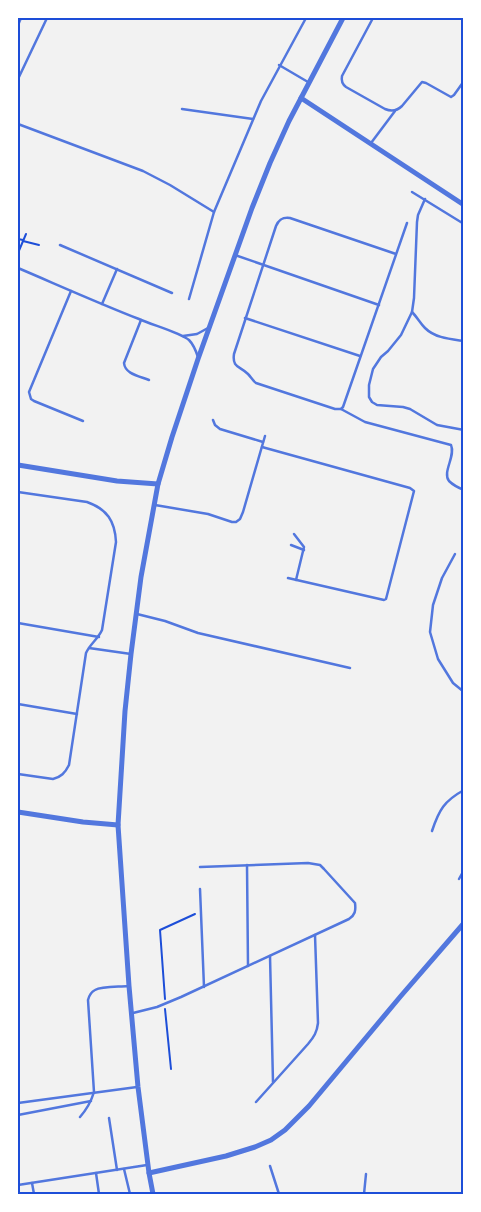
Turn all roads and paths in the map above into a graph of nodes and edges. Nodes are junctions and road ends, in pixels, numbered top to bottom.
1 (21, 18) edge
2 (47, 18) edge
3 (306, 18) edge
4 (343, 18) edge
5 (373, 18) edge
6 (18, 25) edge
7 (279, 65) junction
8 (18, 79) edge
9 (464, 81) edge
10 (309, 83) junction
11 (301, 98) junction
12 (182, 109) dead end
13 (396, 110) junction
14 (253, 119) junction
15 (18, 124) edge
16 (370, 144) junction
17 (412, 192) dead end
18 (425, 199) junction
19 (464, 205) edge
20 (214, 212) junction
21 (407, 223) dead end
22 (464, 224) edge
23 (26, 234) dead end
24 (18, 239) edge
25 (23, 240) junction
26 (38, 245) dead end
27 (60, 245) dead end
28 (18, 253) edge
29 (396, 254) junction
30 (235, 255) junction
31 (263, 265) junction
32 (18, 268) edge
33 (116, 269) junction
34 (71, 291) junction
35 (172, 293) dead end
36 (189, 299) dead end
37 (102, 304) junction
38 (379, 305) junction
39 (412, 312) junction
40 (245, 318) junction
41 (141, 320) junction
42 (210, 327) junction
43 (182, 336) junction
44 (464, 341) edge
45 (361, 356) junction
46 (198, 358) junction
47 (149, 380) dead end
48 (341, 409) junction
49 (213, 420) dead end
50 (83, 421) dead end
51 (464, 430) edge
52 (265, 436) dead end
53 (263, 442) junction
54 (262, 447) junction
55 (18, 465) edge
56 (158, 484) junction
57 (464, 490) edge
58 (18, 492) edge
59 (154, 504) junction
60 (294, 534) dead end
61 (291, 544) dead end
62 (304, 550) junction
63 (455, 554) dead end
64 (288, 578) dead end
65 (296, 580) junction
66 (136, 614) junction
67 (18, 623) edge
68 (99, 637) junction
69 (88, 648) junction
70 (131, 654) junction
71 (350, 668) dead end
72 (464, 692) edge
73 (18, 704) edge
74 (77, 714) junction
75 (18, 774) edge
76 (464, 790) edge
77 (18, 812) edge
78 (118, 824) junction
79 (432, 831) dead end
80 (247, 865) junction
81 (200, 867) dead end
82 (464, 870) edge
83 (460, 879) dead end
84 (200, 888) dead end
85 (201, 911) junction
86 (464, 923) edge
87 (315, 935) junction
88 (270, 956) junction
89 (248, 966) junction
90 (129, 986) junction
91 (204, 987) junction
92 (165, 1004) junction
93 (131, 1014) junction
94 (171, 1069) dead end
95 (273, 1083) junction
96 (138, 1087) junction
97 (94, 1092) junction
98 (91, 1101) junction
99 (256, 1102) dead end
100 (18, 1103) edge
101 (18, 1114) edge
102 (80, 1117) dead end
103 (110, 1118) dead end
104 (148, 1165) junction
105 (270, 1166) dead end
106 (124, 1169) junction
107 (117, 1170) junction
108 (96, 1173) junction
109 (149, 1173) junction
110 (366, 1174) dead end
111 (32, 1183) junction
112 (18, 1185) edge
113 (34, 1194) edge
114 (99, 1194) edge
115 (130, 1194) edge
116 (153, 1194) edge
117 (278, 1194) edge
118 (364, 1194) edge

1 - 6 lane
2 - 8 lane
3 - 7 lane
4 - 10 street
5 - 13 lane
7 - 10 lane
7 - 14 lane
9 - 13 lane
10 - 11 street
11 - 16 street
11 - 30 street
12 - 14 lane
13 - 16 lane
14 - 20 lane
15 - 20 lane
16 - 19 street
17 - 18 lane
18 - 22 lane
18 - 39 lane
20 - 36 lane
21 - 29 lane
23 - 25 path
24 - 25 path
25 - 26 path
25 - 28 path
27 - 33 lane
29 - 31 lane
29 - 38 lane
30 - 31 lane
30 - 42 street
31 - 38 lane
31 - 40 lane
32 - 34 lane
33 - 35 lane
33 - 37 lane
34 - 37 lane
34 - 50 lane
37 - 41 lane
38 - 45 lane
39 - 44 lane
39 - 51 lane
40 - 45 lane
40 - 48 lane
41 - 43 lane
41 - 47 lane
42 - 43 lane
42 - 46 street
43 - 46 lane
45 - 48 lane
46 - 56 street
48 - 57 lane
49 - 53 lane
52 - 53 lane
53 - 54 lane
54 - 59 lane
54 - 65 lane
55 - 56 street
56 - 59 street
58 - 68 lane
59 - 66 street
60 - 62 lane
61 - 62 lane
62 - 65 lane
63 - 72 lane
64 - 65 lane
66 - 70 street
66 - 71 lane
67 - 68 lane
68 - 69 lane
69 - 70 lane
69 - 74 lane
70 - 78 street
73 - 74 lane
74 - 75 lane
76 - 79 lane
77 - 78 street
78 - 90 street
80 - 81 lane
80 - 87 lane
80 - 89 lane
82 - 83 lane
84 - 85 lane
85 - 91 lane
85 - 92 path
86 - 109 street
87 - 88 lane
87 - 95 lane
88 - 89 lane
88 - 95 lane
89 - 91 lane
90 - 93 street
90 - 97 lane
91 - 92 lane
92 - 93 lane
92 - 94 path
93 - 96 street
95 - 99 lane
96 - 97 lane
96 - 104 street
97 - 98 lane
97 - 100 lane
98 - 101 lane
98 - 102 lane
103 - 107 lane
104 - 106 lane
104 - 109 street
105 - 117 lane
106 - 107 lane
106 - 115 lane
107 - 108 lane
108 - 111 lane
108 - 114 lane
109 - 116 street
110 - 118 lane
111 - 112 lane
111 - 113 lane

